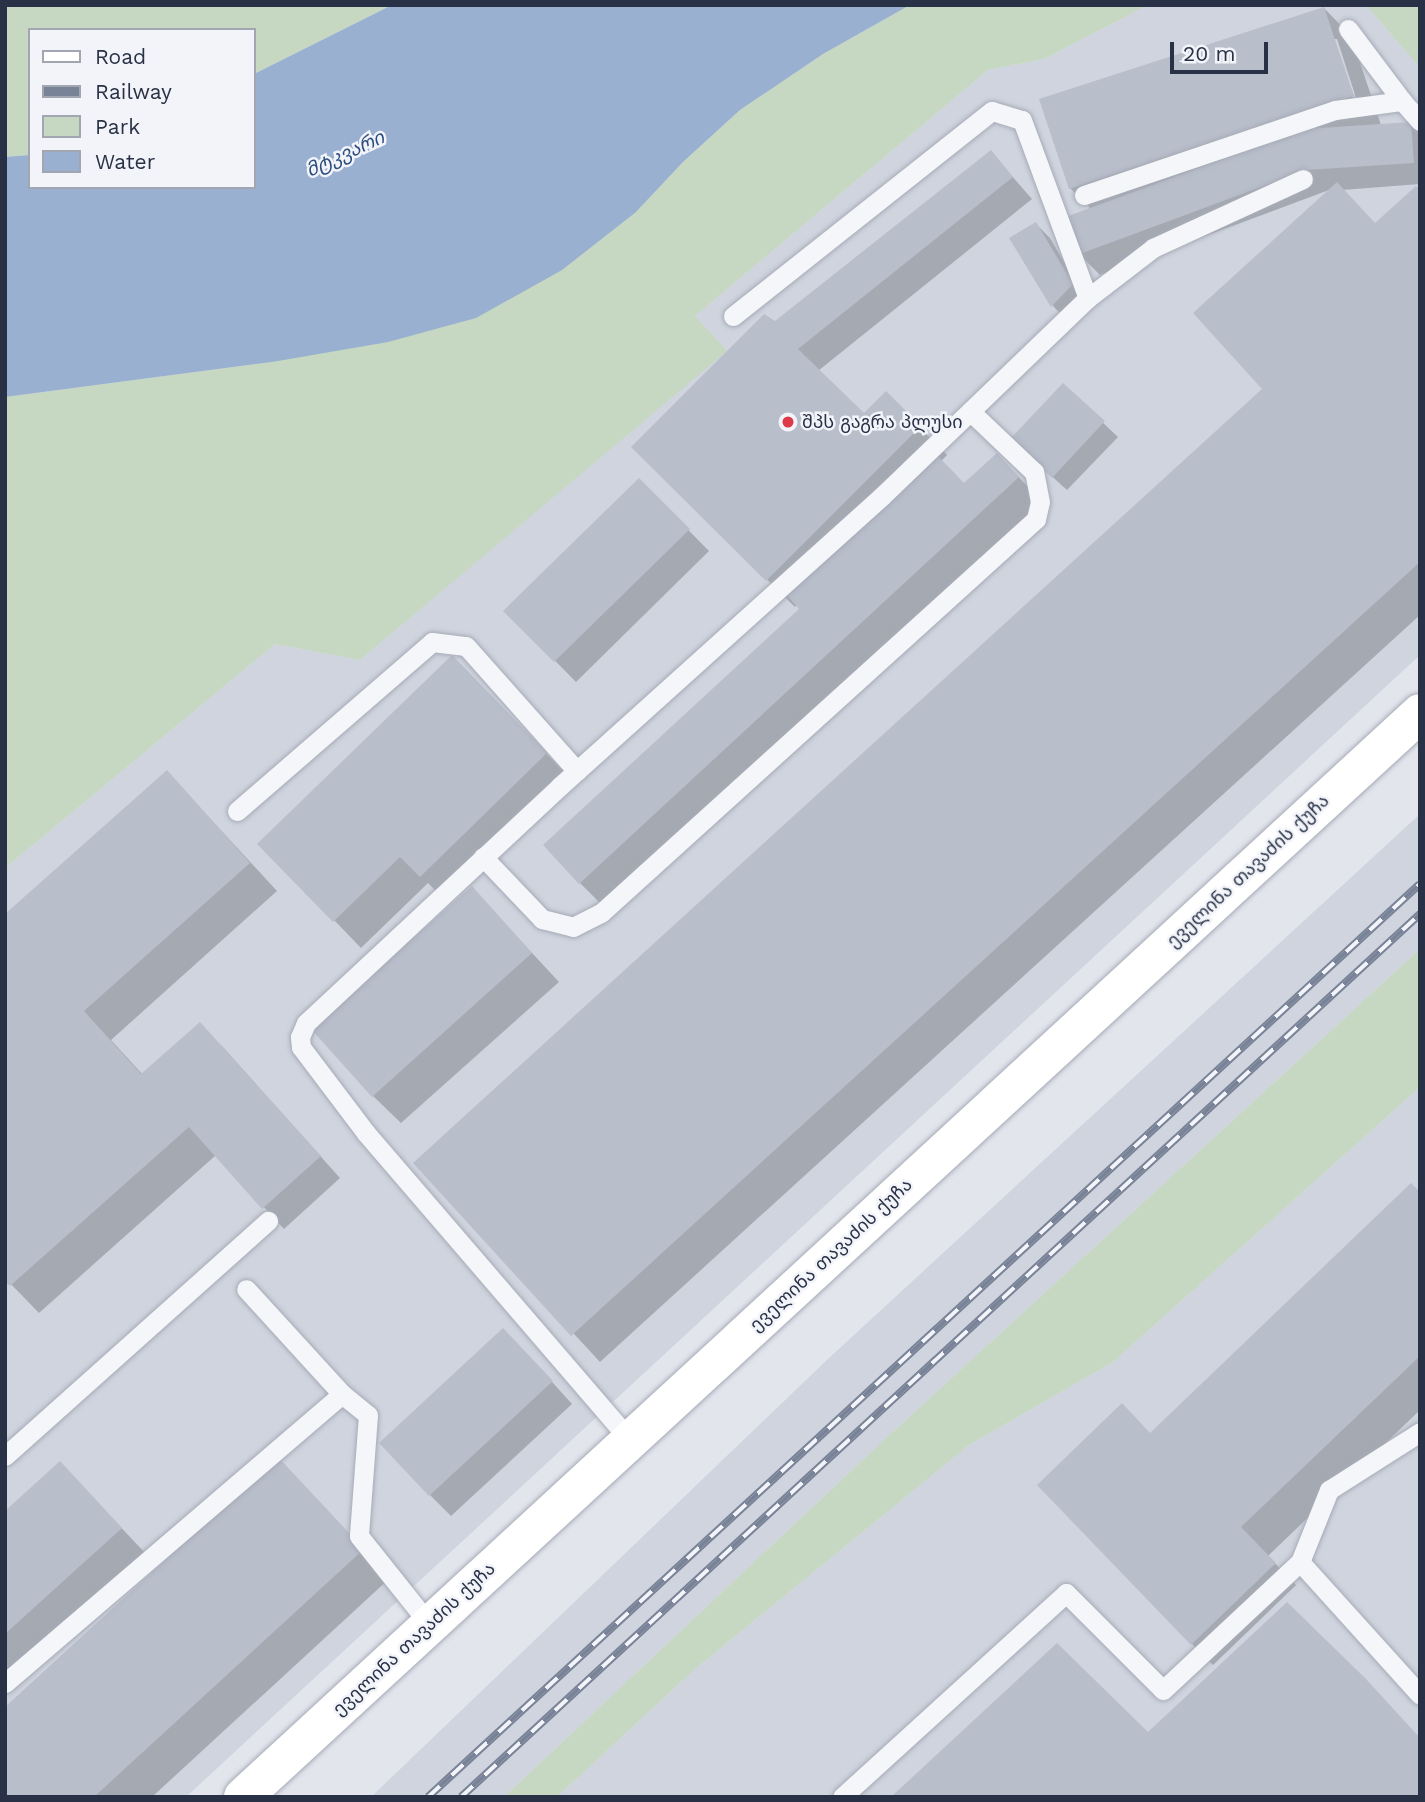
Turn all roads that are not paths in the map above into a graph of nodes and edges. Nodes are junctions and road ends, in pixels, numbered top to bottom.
1 (1348, 29) dead end
2 (1402, 102) junction
3 (1420, 121) edge
4 (1303, 179) dead end
5 (1084, 195) dead end
6 (1088, 298) junction
7 (733, 316) dead end
8 (970, 411) junction
9 (1420, 713) edge
10 (577, 771) junction
11 (237, 811) dead end
12 (484, 857) junction
13 (268, 1221) dead end
14 (246, 1289) dead end
15 (342, 1394) junction
16 (1420, 1432) edge
17 (630, 1440) junction
18 (5, 1456) edge
19 (1300, 1562) junction
20 (430, 1625) junction
21 (5, 1683) edge
22 (1420, 1695) edge
23 (243, 1797) edge
24 (842, 1797) edge

1 - 2 lane
2 - 3 lane
2 - 5 lane
4 - 6 lane
6 - 7 lane
6 - 8 lane
8 - 10 lane
8 - 12 lane
9 - 17 main road, ეველინა თავაძის ქუჩა
10 - 11 lane
10 - 12 lane
12 - 17 lane
13 - 18 lane
14 - 15 lane
15 - 20 lane
15 - 21 lane
16 - 19 lane
17 - 20 main road, ეველინა თავაძის ქუჩა
19 - 22 lane
19 - 24 lane
20 - 23 main road, ეველინა თავაძის ქუჩა

